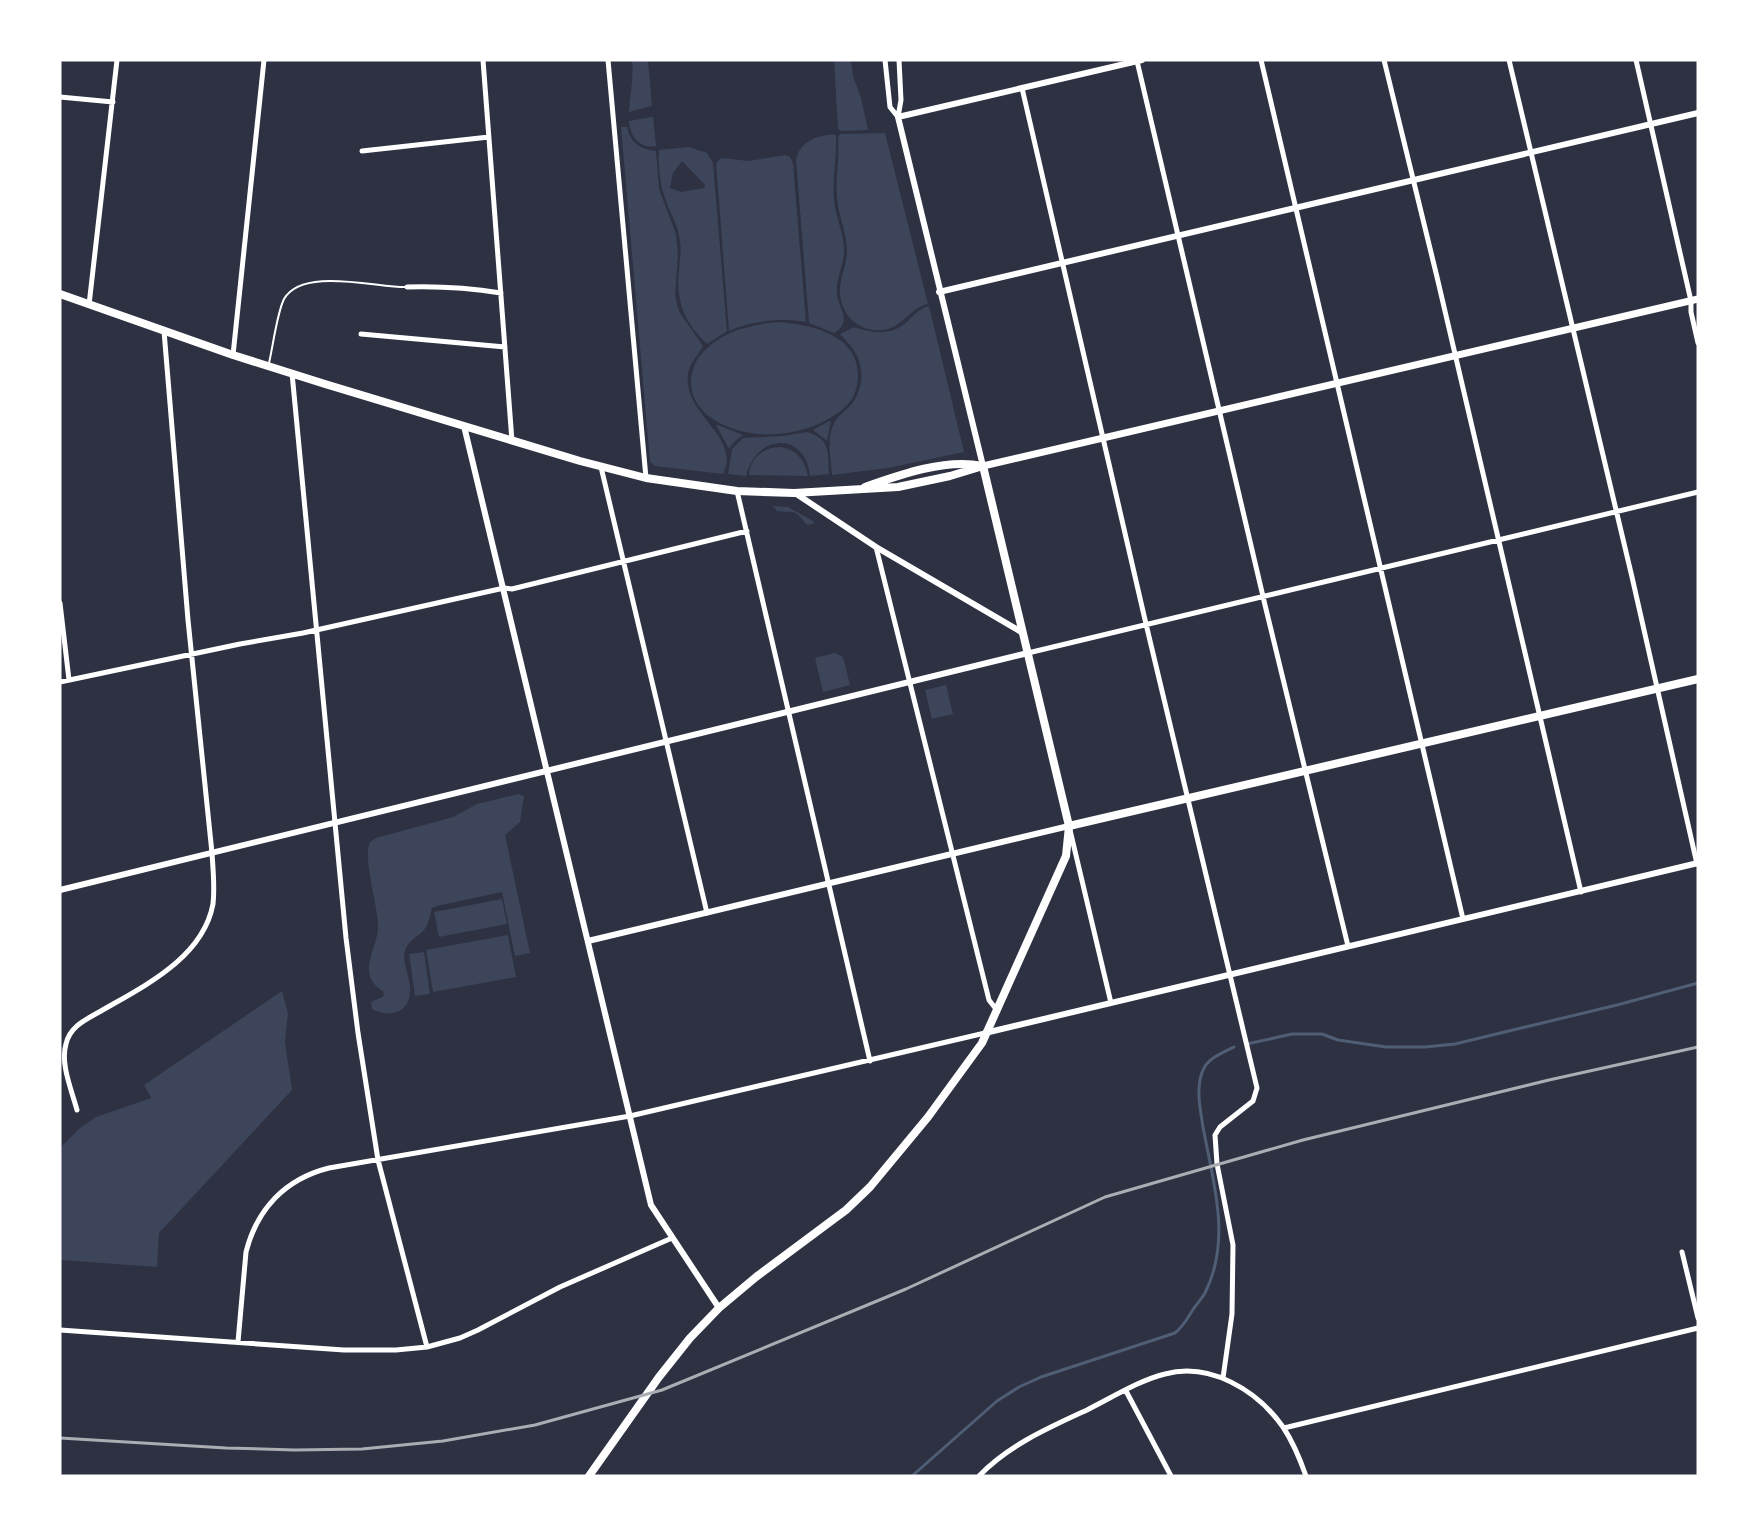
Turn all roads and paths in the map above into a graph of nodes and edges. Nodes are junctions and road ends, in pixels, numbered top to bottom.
1 (117, 60) edge
2 (264, 60) edge
3 (483, 60) edge
4 (608, 60) edge
5 (885, 60) edge
6 (899, 60) edge
7 (1261, 60) edge
8 (1383, 60) edge
9 (1509, 60) edge
10 (1636, 60) edge
11 (1139, 61) edge
12 (1022, 88) junction
13 (60, 97) edge
14 (112, 102) junction
15 (1698, 113) edge
16 (898, 117) junction
17 (1651, 124) junction
18 (489, 137) junction
19 (362, 151) dead end
20 (1530, 153) junction
21 (1412, 181) junction
22 (1296, 208) junction
23 (1178, 236) junction
24 (1062, 263) junction
25 (407, 287) joint
26 (939, 292) junction
27 (60, 294) edge
28 (501, 294) junction
29 (1695, 300) edge
30 (89, 305) junction
31 (1574, 328) junction
32 (164, 331) junction
33 (361, 334) dead end
34 (1698, 343) edge
35 (505, 347) junction
36 (233, 355) junction
37 (1455, 356) junction
38 (269, 366) junction
39 (292, 373) junction
40 (1336, 384) junction
41 (1219, 411) junction
42 (464, 426) junction
43 (1103, 438) junction
44 (512, 441) junction
45 (983, 466) junction
46 (601, 467) junction
47 (646, 478) junction
48 (857, 490) junction
49 (737, 491) junction
50 (1698, 492) edge
51 (794, 493) junction
52 (1616, 511) junction
53 (747, 531) junction
54 (1498, 539) junction
55 (876, 548) junction
56 (623, 561) junction
57 (1380, 568) junction
58 (504, 588) junction
59 (1263, 596) junction
60 (60, 603) edge
61 (1146, 624) junction
62 (318, 630) junction
63 (1023, 633) junction
64 (192, 653) junction
65 (1028, 654) junction
66 (1698, 679) edge
67 (69, 680) junction
68 (60, 682) edge
69 (909, 682) junction
70 (1657, 689) junction
71 (789, 711) junction
72 (1540, 716) junction
73 (666, 741) junction
74 (1421, 744) junction
75 (548, 770) junction
76 (1305, 771) junction
77 (1188, 799) junction
78 (336, 823) junction
79 (1069, 826) junction
80 (212, 853) junction
81 (952, 855) junction
82 (1697, 864) edge
83 (829, 884) junction
84 (60, 890) edge
85 (1581, 892) junction
86 (707, 913) junction
87 (1463, 919) junction
88 (588, 941) junction
89 (1348, 946) junction
90 (1230, 976) junction
91 (1111, 1003) junction
92 (996, 1009) junction
93 (985, 1033) junction
94 (870, 1061) junction
95 (78, 1110) dead end
96 (630, 1116) junction
97 (378, 1160) junction
98 (672, 1238) junction
99 (1682, 1252) dead end
100 (719, 1308) junction
101 (1698, 1318) edge
102 (1698, 1328) edge
103 (60, 1330) edge
104 (238, 1342) junction
105 (427, 1347) junction
106 (1223, 1378) junction
107 (1126, 1391) junction
108 (1284, 1428) junction
109 (589, 1476) edge
110 (979, 1476) edge
111 (1171, 1476) edge
112 (1306, 1476) edge

1 - 14 street
2 - 36 street
3 - 18 street
4 - 47 street
5 - 16 street
6 - 16 street
7 - 22 street
8 - 21 street
9 - 20 street
10 - 17 street
11 - 12 street
11 - 23 street
12 - 16 street
12 - 24 street
13 - 14 street
14 - 30 street
15 - 17 street
16 - 26 street
17 - 20 street
17 - 29 street
18 - 19 street
18 - 28 street
20 - 21 street
20 - 31 street
21 - 22 street
21 - 37 street
22 - 23 street
22 - 40 street
23 - 24 street
23 - 41 street
24 - 26 street
24 - 43 street
25 - 28 street
25 - 38 lane
26 - 45 street
27 - 30 main road
28 - 35 street
29 - 31 main road
29 - 34 street
30 - 32 main road
31 - 37 main road
31 - 52 street
32 - 36 main road
32 - 64 street
33 - 35 street
35 - 44 street
36 - 38 main road
37 - 40 main road
37 - 54 street
38 - 39 main road
39 - 42 main road
39 - 62 street
40 - 41 main road
40 - 57 street
41 - 43 main road
41 - 59 street
42 - 44 main road
42 - 58 street
43 - 45 main road
43 - 61 street
44 - 46 main road
45 - 48 main road
45 - 48 main road
45 - 63 main road
46 - 47 main road
46 - 56 street
47 - 49 main road
48 - 51 main road
49 - 51 main road
49 - 53 street
50 - 52 street
51 - 55 street
52 - 54 street
52 - 70 street
53 - 56 street
53 - 71 street
54 - 57 street
54 - 72 street
55 - 63 street
55 - 69 street
56 - 58 street
56 - 73 street
57 - 59 street
57 - 74 street
58 - 62 street
58 - 75 street
59 - 61 street
59 - 76 street
60 - 67 street
61 - 65 street
61 - 77 street
62 - 64 street
62 - 78 street
63 - 65 main road
64 - 67 street
64 - 80 street
65 - 69 street
65 - 79 main road
66 - 70 main road
67 - 68 street
69 - 71 street
69 - 81 street
70 - 72 main road
70 - 82 street
71 - 73 street
71 - 83 street
72 - 74 main road
72 - 85 street
73 - 75 street
73 - 86 street
74 - 76 main road
74 - 87 street
75 - 78 street
75 - 88 street
76 - 77 main road
76 - 89 street
77 - 79 main road
77 - 90 street
78 - 80 street
78 - 97 street
79 - 81 street
79 - 91 street
79 - 92 main road
80 - 84 street
80 - 95 street
81 - 83 street
81 - 92 street
82 - 85 street
83 - 86 street
83 - 94 street
85 - 87 street
86 - 88 street
87 - 89 street
88 - 96 street
89 - 90 street
90 - 91 street
90 - 106 street
91 - 93 street
92 - 93 main road
93 - 94 street
93 - 100 main road
94 - 96 street
96 - 97 street
96 - 98 street
97 - 104 street
97 - 105 street
98 - 100 street
98 - 105 street
99 - 101 street
100 - 109 main road
102 - 108 street
103 - 104 street
104 - 105 street
106 - 107 street
106 - 108 street
107 - 110 street
107 - 111 street
108 - 112 street

